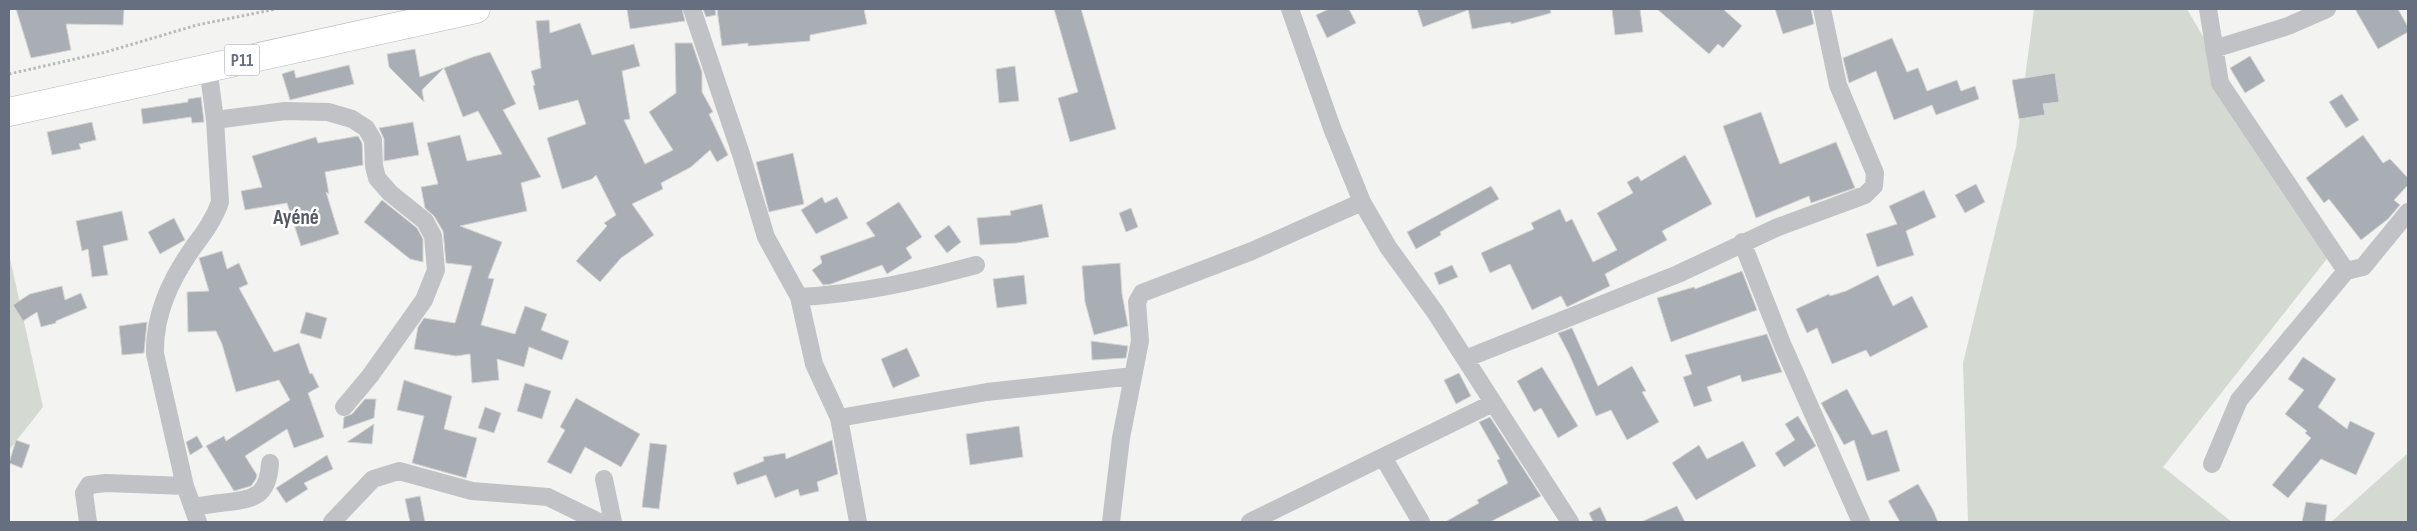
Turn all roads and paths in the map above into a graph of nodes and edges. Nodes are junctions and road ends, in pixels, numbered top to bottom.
1 (276, 9) edge
2 (476, 9) edge
3 (692, 9) edge
4 (1290, 9) edge
5 (1822, 9) edge
6 (2208, 9) edge
7 (2327, 9) edge
8 (2214, 49) junction
9 (208, 67) junction
10 (9, 74) edge
11 (9, 112) edge
12 (215, 120) junction
13 (1362, 202) junction
14 (2408, 212) edge
15 (1742, 242) junction
16 (976, 265) dead end
17 (2346, 271) junction
18 (799, 296) junction
19 (1465, 359) junction
20 (1133, 376) junction
21 (1494, 403) junction
22 (344, 407) dead end
23 (839, 418) junction
24 (1383, 457) junction
25 (270, 463) dead end
26 (2212, 464) dead end
27 (604, 479) dead end
28 (185, 486) junction
29 (196, 514) edge
30 (88, 522) edge
31 (332, 522) edge
32 (599, 522) edge
33 (613, 522) edge
34 (858, 522) edge
35 (1111, 522) edge
36 (1250, 522) edge
37 (1421, 522) edge
38 (1570, 522) edge
39 (1861, 522) edge

1 - 10 path
2 - 9 main road, P11
3 - 18 street
4 - 13 street
5 - 15 street
6 - 8 street
7 - 8 street
8 - 17 street
9 - 11 main road, P11
9 - 12 street
12 - 22 street
12 - 28 street
13 - 19 street
13 - 20 street
14 - 17 street
15 - 19 street
15 - 39 street
16 - 18 street
17 - 26 street
18 - 23 street
19 - 21 street
20 - 23 street
20 - 35 street
21 - 24 street
21 - 38 street
23 - 34 street
24 - 36 street
24 - 37 street
25 - 29 street
27 - 33 street
28 - 29 street
28 - 30 street
31 - 32 street

